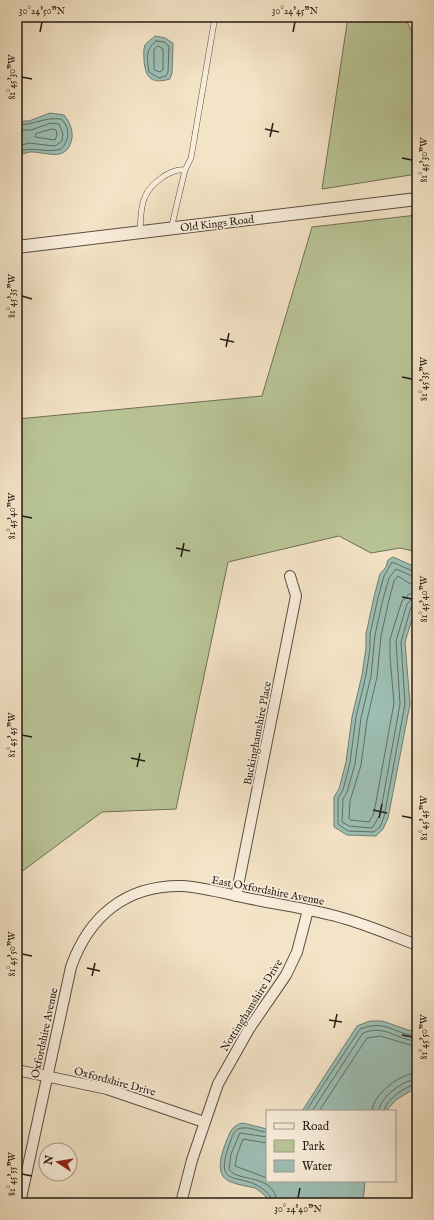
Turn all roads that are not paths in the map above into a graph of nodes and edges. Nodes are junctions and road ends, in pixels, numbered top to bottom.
1 (215, 17) edge
2 (185, 170) junction
3 (417, 199) edge
4 (171, 229) junction
5 (140, 232) junction
6 (17, 247) edge
7 (290, 576) dead end
8 (236, 896) junction
9 (114, 905) joint
10 (308, 910) junction
11 (417, 945) edge
12 (17, 1070) edge
13 (47, 1076) junction
14 (204, 1122) junction
15 (20, 1203) edge
16 (181, 1203) edge

1 - 2 lane
2 - 4 lane
2 - 5 lane
3 - 4 street, Old Kings Road
4 - 5 street, Old Kings Road
5 - 6 street, Old Kings Road
7 - 8 street, Buckinghamshire Place
8 - 9 street, East Oxfordshire Avenue
8 - 10 street, East Oxfordshire Avenue
9 - 13 street, Oxfordshire Avenue
10 - 11 street, East Oxfordshire Avenue
10 - 14 street, Nottinghamshire Drive
12 - 13 street, Oxfordshire Drive
13 - 14 street, Oxfordshire Drive
13 - 15 street, Oxfordshire Avenue
14 - 16 street, Nottinghamshire Drive

